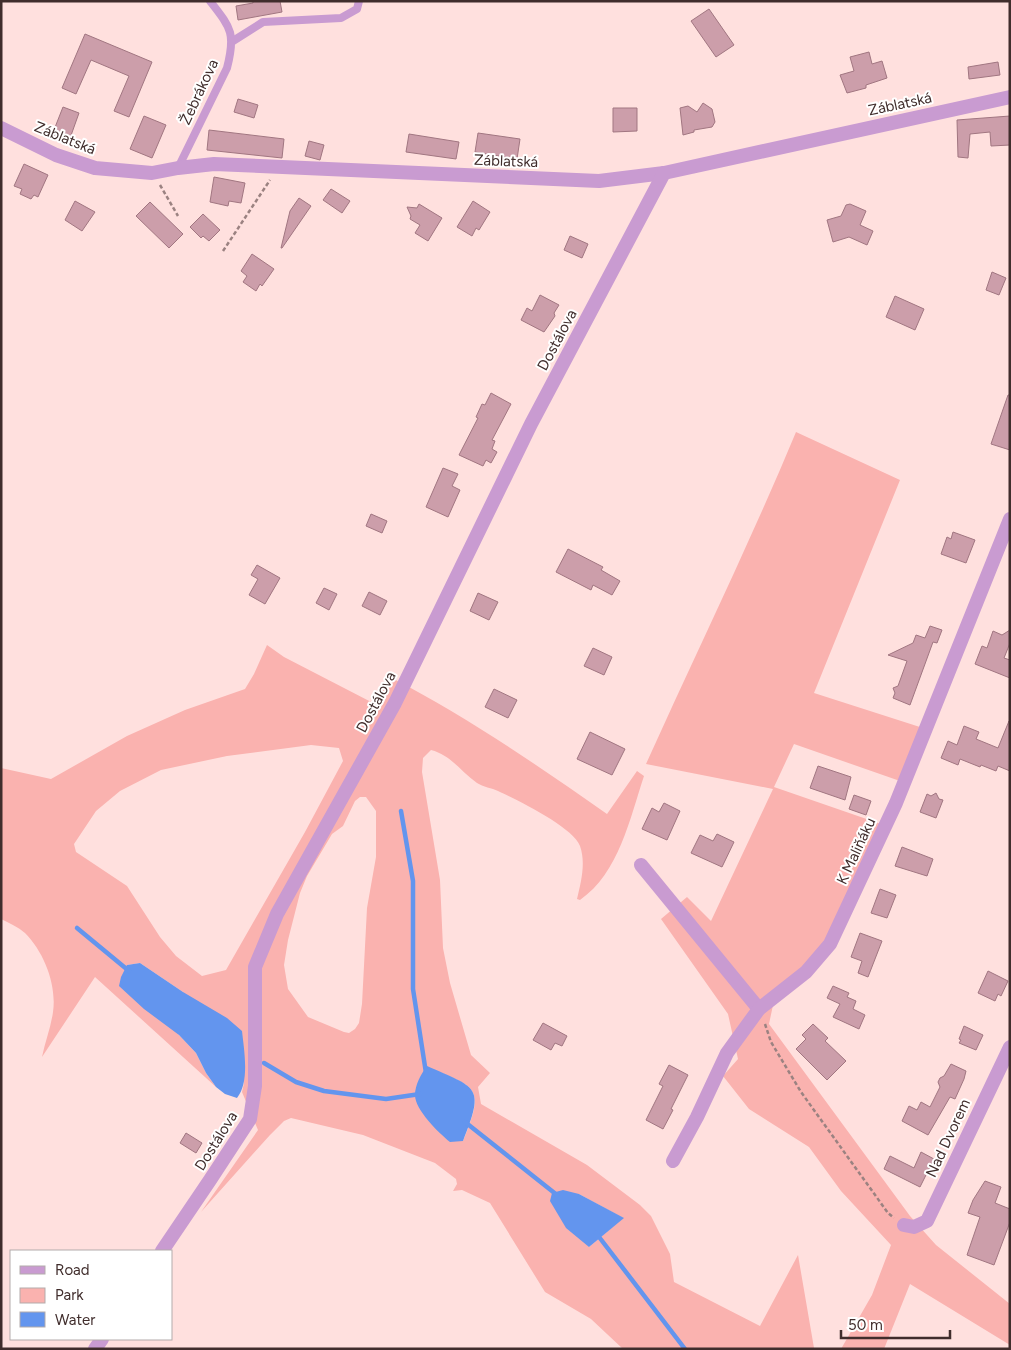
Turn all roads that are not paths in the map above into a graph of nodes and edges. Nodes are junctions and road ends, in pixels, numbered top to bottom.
1 (210, 1) edge
2 (359, 1) edge
3 (233, 41) junction
4 (1010, 97) edge
5 (1, 128) edge
6 (178, 168) junction
7 (664, 173) junction
8 (1010, 519) edge
9 (641, 865) dead end
10 (759, 1009) junction
11 (1010, 1047) edge
12 (673, 1161) dead end
13 (904, 1225) road end
14 (163, 1250) edge

1 - 3 lane
2 - 3 lane
3 - 6 lane, Žebrákova
4 - 7 street, Záblatská
5 - 6 street, Záblatská
6 - 7 street, Záblatská
7 - 14 street, Dostálova
8 - 10 street, K Maliňáku
9 - 10 street
10 - 12 street, K Maliňáku
11 - 13 street, Nad Dvorem

